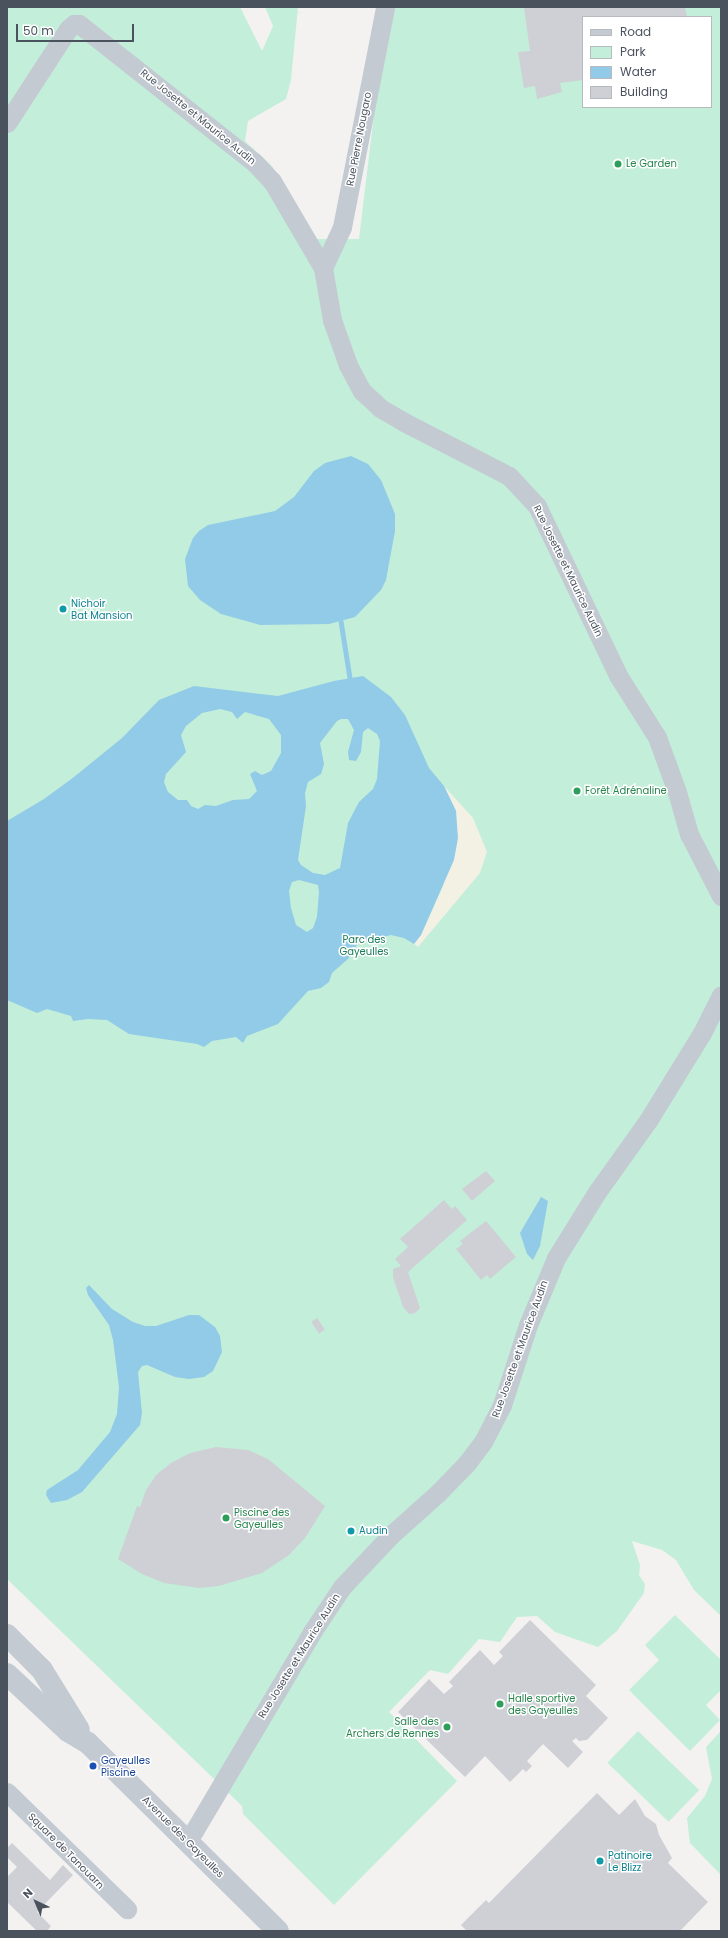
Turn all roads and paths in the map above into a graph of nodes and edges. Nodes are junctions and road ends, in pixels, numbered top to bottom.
1 (385, 7) edge
2 (7, 123) edge
3 (323, 268) junction
4 (721, 896) edge
5 (721, 995) edge
6 (7, 1635) edge
7 (7, 1674) edge
8 (88, 1743) junction
9 (7, 1792) edge
10 (186, 1840) junction
11 (127, 1909) dead end
12 (278, 1931) edge

1 - 3 street, Rue Pierre Nougaro
2 - 3 street, Rue Josette et Maurice Audin
3 - 4 street, Rue Josette et Maurice Audin
5 - 10 street, Rue Josette et Maurice Audin
6 - 8 street, Avenue des Gayeulles
7 - 8 street, Avenue des Gayeulles
8 - 10 street, Avenue des Gayeulles
9 - 11 street, Square de Tanouarn
10 - 12 street, Avenue des Gayeulles

